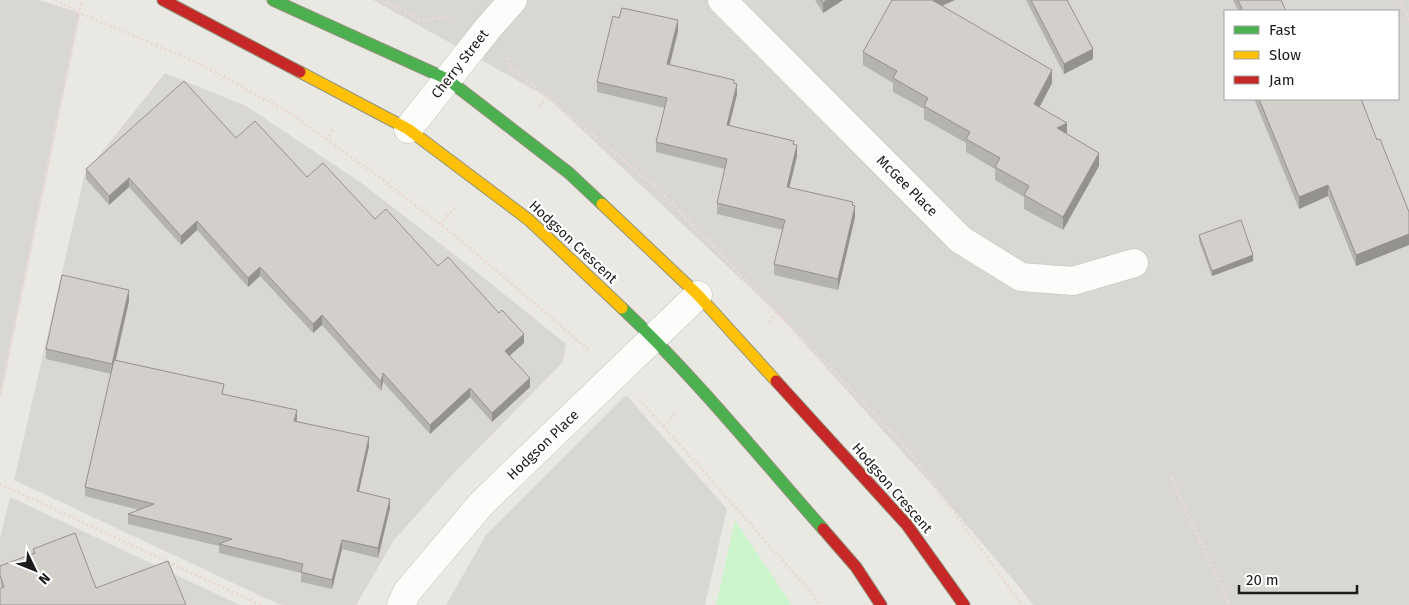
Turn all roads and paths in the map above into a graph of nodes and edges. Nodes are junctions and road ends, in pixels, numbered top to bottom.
1 (55, 0) edge
2 (82, 0) edge
3 (163, 0) edge
4 (273, 0) edge
5 (513, 0) edge
6 (722, 0) edge
7 (1400, 0) edge
8 (80, 13) junction
9 (1409, 21) edge
10 (447, 79) junction
11 (408, 129) junction
12 (1134, 263) dead end
13 (698, 295) junction
14 (654, 338) junction
15 (617, 374) junction
16 (0, 397) edge
17 (1171, 478) dead end
18 (0, 484) edge
19 (261, 605) edge
20 (400, 605) edge
21 (820, 605) edge
22 (881, 605) edge
23 (964, 605) edge
24 (1230, 605) edge

1 - 8 path
2 - 8 path
3 - 11 street, Hodgson Crescent
4 - 10 street, Hodgson Crescent
5 - 10 street, Cherry Street
6 - 12 street, McGee Place
7 - 9 path
8 - 15 path
8 - 16 path
10 - 11 street, Cherry Street
10 - 13 street, Hodgson Crescent
11 - 14 street, Hodgson Crescent
13 - 14 street, Hodgson Place
13 - 23 street, Hodgson Crescent
14 - 15 street, Hodgson Place
14 - 22 street, Hodgson Crescent
15 - 20 street, Hodgson Place
15 - 21 path
17 - 24 path
18 - 19 path

